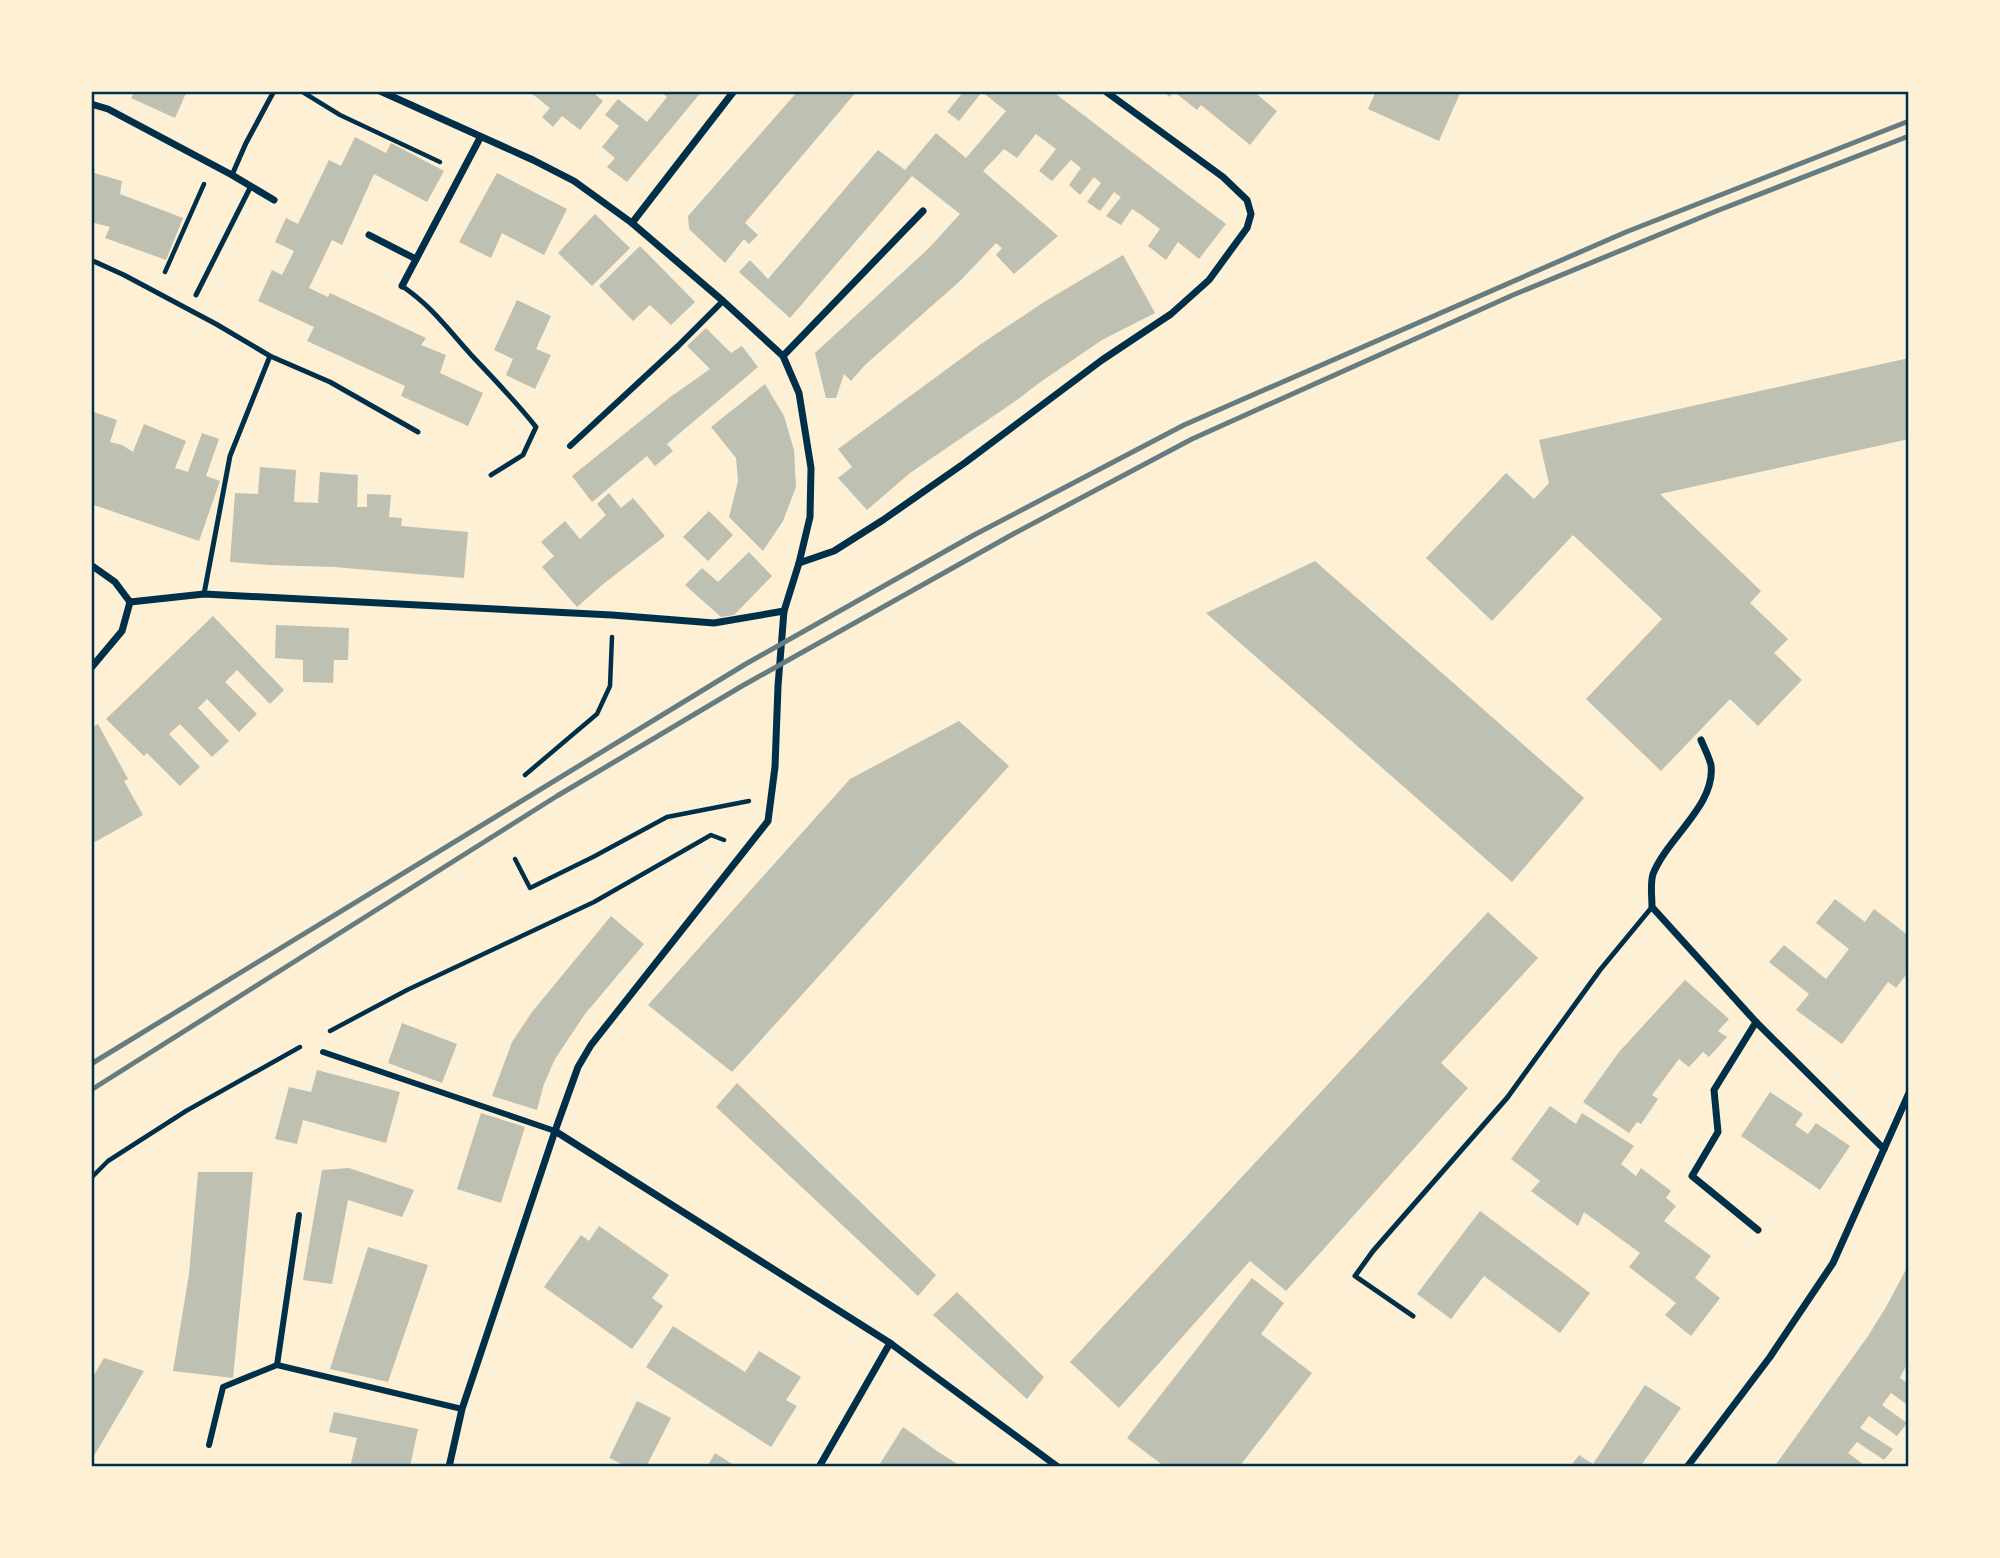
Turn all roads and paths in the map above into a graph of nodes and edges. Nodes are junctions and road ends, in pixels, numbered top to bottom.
1 (274, 91) edge
2 (301, 91) edge
3 (380, 91) edge
4 (734, 91) edge
5 (1105, 91) edge
6 (91, 104) edge
7 (480, 138) junction
8 (213, 166) junction
9 (462, 172) junction
10 (232, 175) junction
11 (251, 186) junction
12 (274, 200) dead end
13 (923, 211) dead end
14 (632, 223) junction
15 (369, 235) dead end
16 (416, 258) junction
17 (91, 260) edge
18 (166, 270) dead end
19 (402, 286) joint
20 (196, 295) dead end
21 (723, 301) junction
22 (270, 356) junction
23 (783, 356) junction
24 (418, 432) dead end
25 (569, 446) dead end
26 (491, 475) dead end
27 (799, 563) junction
28 (91, 565) edge
29 (204, 594) junction
30 (130, 602) junction
31 (784, 611) junction
32 (612, 615) junction
33 (91, 668) edge
34 (1701, 740) dead end
35 (525, 775) dead end
36 (770, 797) junction
37 (745, 847) junction
38 (515, 859) dead end
39 (1652, 906) junction
40 (1756, 1022) junction
41 (327, 1032) dead end
42 (305, 1044) dead end
43 (323, 1052) dead end
44 (1909, 1093) edge
45 (555, 1131) junction
46 (1884, 1149) junction
47 (91, 1178) edge
48 (299, 1215) dead end
49 (1758, 1230) dead end
50 (1413, 1316) dead end
51 (890, 1343) junction
52 (277, 1366) junction
53 (462, 1409) junction
54 (209, 1446) dead end
55 (449, 1467) edge
56 (818, 1467) edge
57 (1058, 1467) edge
58 (1687, 1467) edge

1 - 10 lane
2 - 9 path
3 - 7 street
4 - 14 street
5 - 27 street
6 - 8 street
7 - 9 street
7 - 14 street
8 - 10 street
8 - 18 path
9 - 16 street
10 - 11 street
11 - 12 street
11 - 20 lane
13 - 23 street
14 - 21 street
15 - 16 street
16 - 19 street
17 - 22 lane
19 - 26 lane
21 - 23 street
21 - 25 street
22 - 24 lane
22 - 29 lane
23 - 27 street
27 - 31 street
28 - 30 street
29 - 30 street
29 - 32 street
30 - 33 street
31 - 32 street
31 - 36 street
32 - 35 path
34 - 39 street
36 - 37 street
36 - 38 path
37 - 41 path
37 - 45 street
39 - 40 street
39 - 50 lane
40 - 46 street
40 - 49 street
42 - 47 path
43 - 45 street
44 - 46 street
45 - 51 street
45 - 53 street
46 - 58 street
48 - 52 street
51 - 56 street
51 - 57 street
52 - 53 street
52 - 54 street
53 - 55 street

